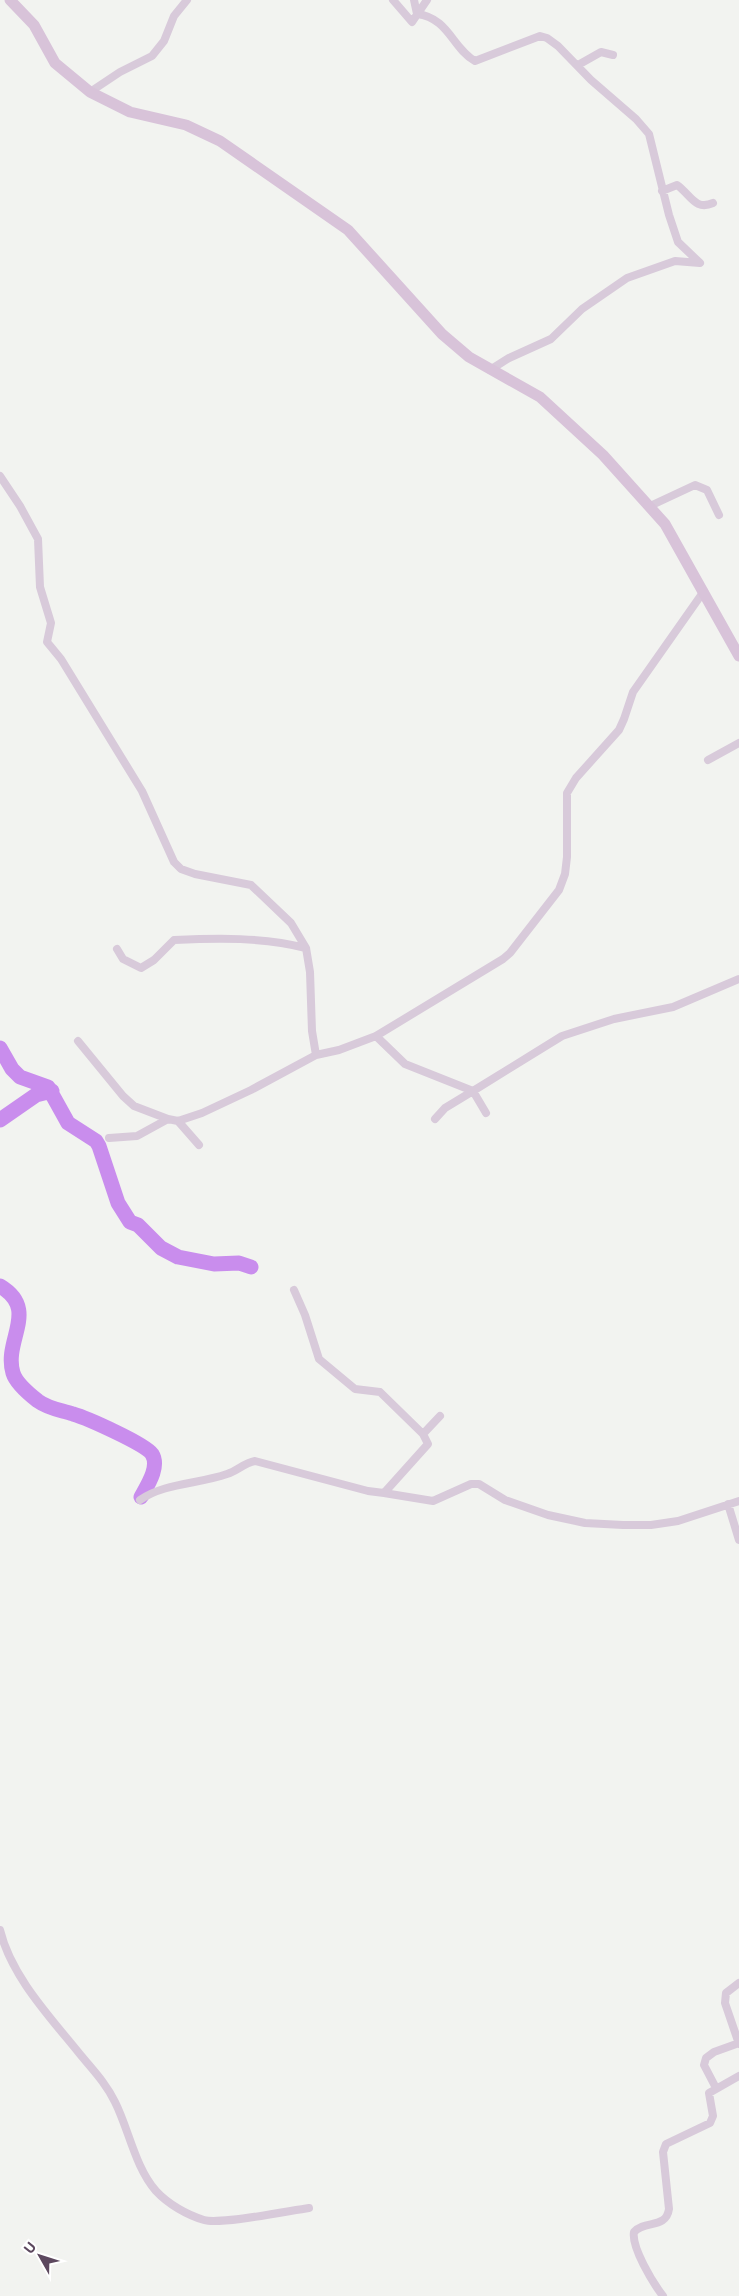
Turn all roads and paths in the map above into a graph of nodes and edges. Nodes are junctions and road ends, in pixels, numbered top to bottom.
1 (10, 0) edge
2 (187, 0) edge
3 (393, 0) edge
4 (414, 0) edge
5 (427, 0) edge
6 (417, 14) junction
7 (614, 55) dead end
8 (578, 64) junction
9 (90, 92) junction
10 (662, 191) junction
11 (713, 203) dead end
12 (678, 242) junction
13 (675, 261) junction
14 (490, 370) junction
15 (0, 476) edge
16 (650, 506) junction
17 (719, 515) dead end
18 (704, 591) junction
19 (739, 656) edge
20 (739, 743) edge
21 (708, 760) dead end
22 (306, 948) junction
23 (117, 949) dead end
24 (739, 979) edge
25 (376, 1036) junction
26 (78, 1041) dead end
27 (316, 1055) junction
28 (473, 1090) junction
29 (486, 1112) dead end
30 (168, 1119) junction
31 (435, 1119) dead end
32 (178, 1121) junction
33 (109, 1138) dead end
34 (198, 1145) dead end
35 (294, 1290) dead end
36 (440, 1416) dead end
37 (423, 1434) junction
38 (384, 1493) junction
39 (140, 1500) dead end
40 (739, 1501) edge
41 (728, 1504) junction
42 (739, 1540) edge
43 (0, 1930) edge
44 (739, 1983) edge
45 (739, 2044) edge
46 (739, 2076) edge
47 (716, 2088) junction
48 (309, 2208) dead end
49 (663, 2296) edge

1 - 9 street
2 - 9 street
3 - 6 street
4 - 6 street
5 - 6 street
6 - 8 street
7 - 8 street
8 - 10 street
9 - 14 street
10 - 11 street
10 - 12 street
12 - 13 street
12 - 13 street
13 - 14 street
14 - 16 street
15 - 22 street
16 - 17 street
16 - 18 street
18 - 19 street
18 - 25 street
20 - 21 street
22 - 23 street
22 - 27 street
24 - 28 street
25 - 27 street
25 - 28 street
26 - 30 street
27 - 32 street
28 - 29 street
28 - 31 street
30 - 32 street
30 - 33 street
32 - 34 street
35 - 37 street
36 - 37 street
37 - 38 street
38 - 39 street
38 - 41 street
40 - 41 street
41 - 42 street
43 - 48 street
44 - 45 street
45 - 47 street
46 - 47 street
47 - 49 street

